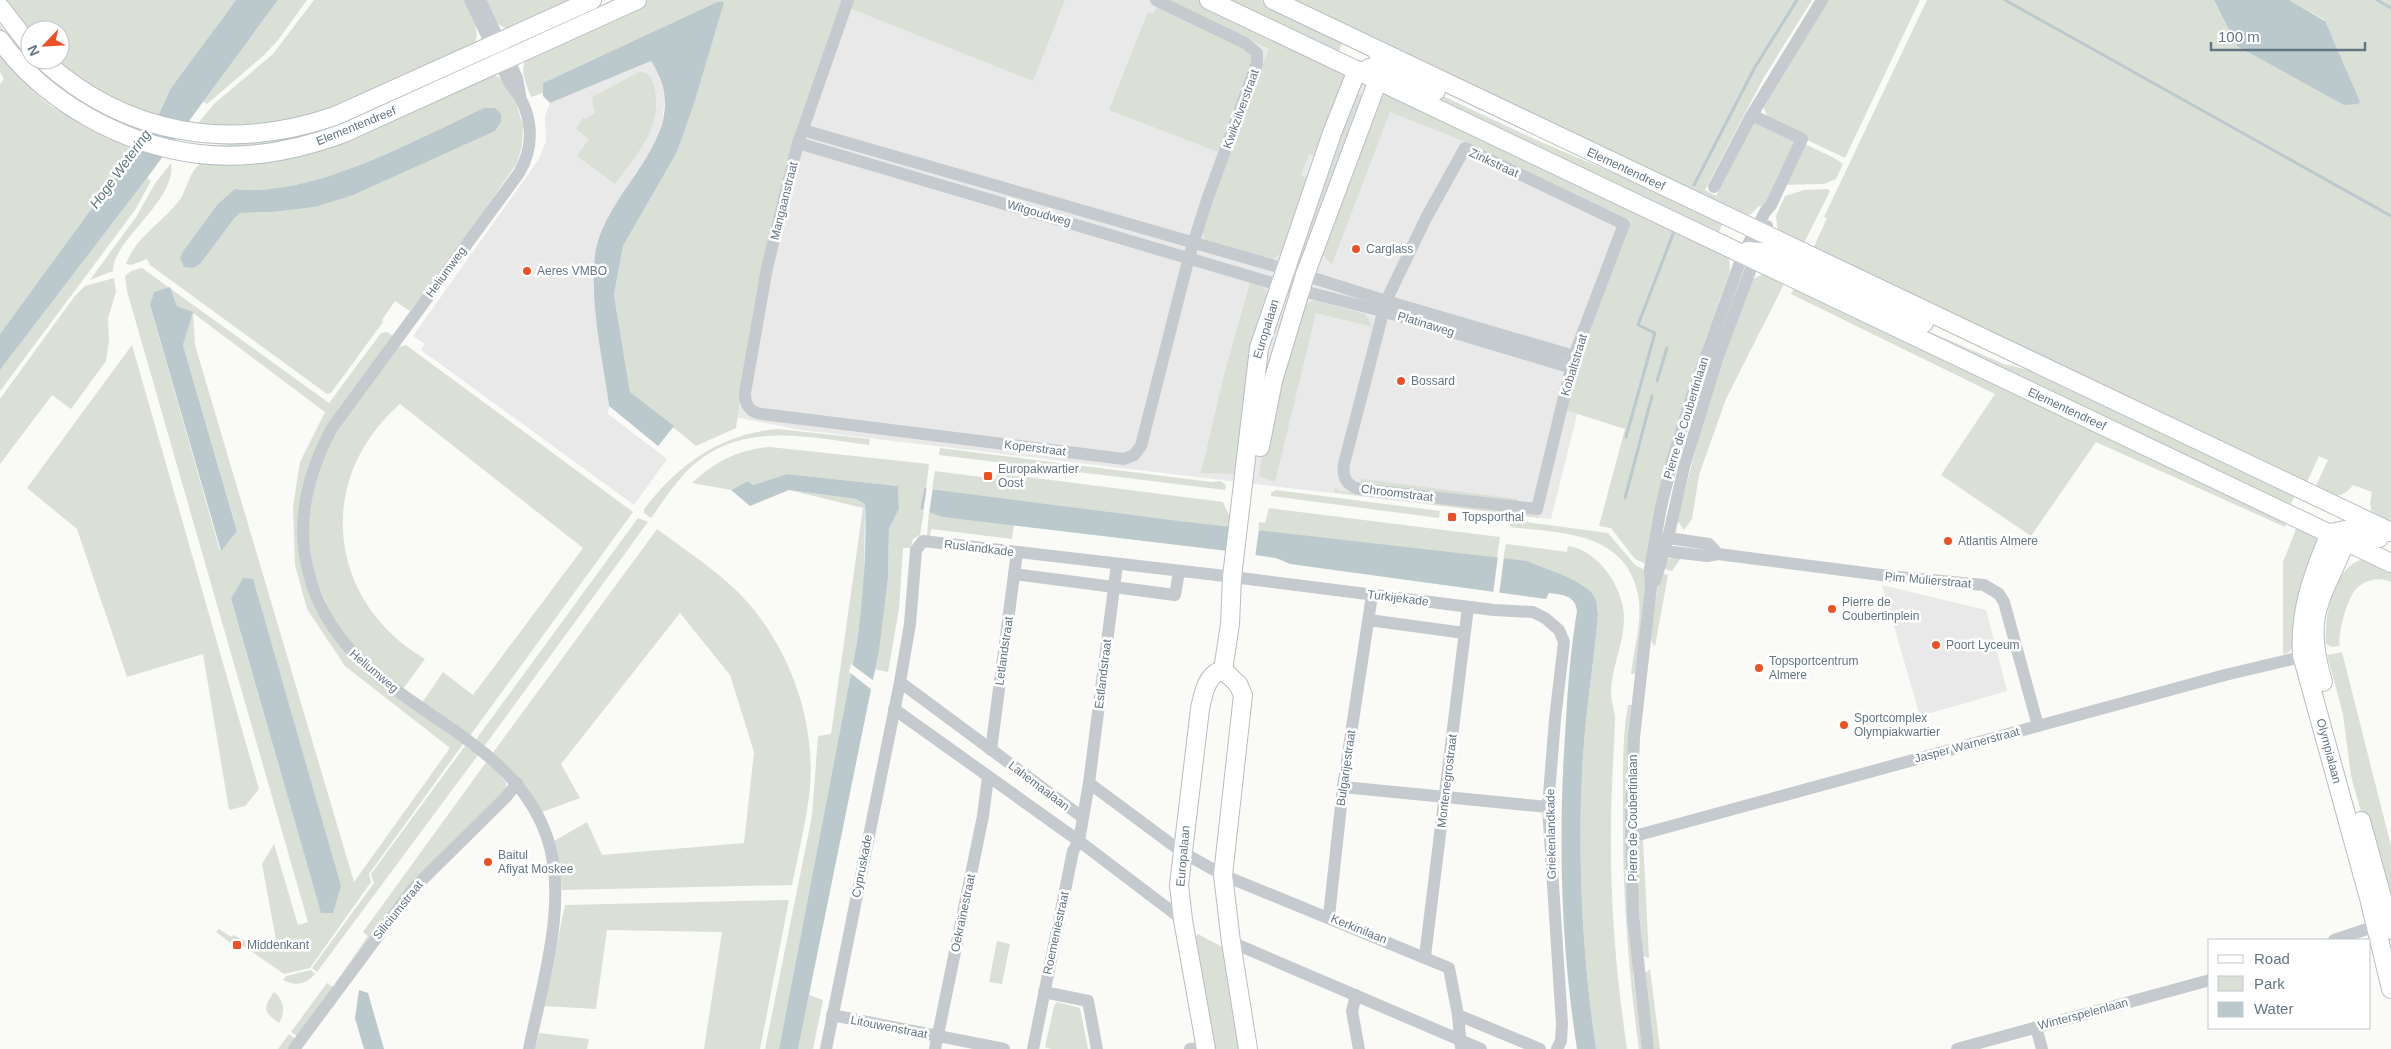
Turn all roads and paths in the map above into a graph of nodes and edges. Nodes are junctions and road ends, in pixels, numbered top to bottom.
1 (470, 0) edge
2 (480, 0) edge
3 (592, 0) edge
4 (637, 0) edge
5 (848, 0) edge
6 (1156, 0) edge
7 (1210, 0) edge
8 (1273, 0) edge
9 (1822, 0) edge
10 (0, 7) edge
11 (20, 33) edge
12 (0, 40) edge
13 (496, 44) junction
14 (504, 61) junction
15 (1379, 66) junction
16 (56, 70) edge
17 (1357, 70) junction
18 (1752, 115) junction
19 (803, 130) junction
20 (798, 143) junction
21 (1714, 187) dead end
22 (1624, 224) joint
23 (1760, 232) junction
24 (1194, 244) junction
25 (1752, 255) junction
26 (1189, 257) junction
27 (1801, 267) junction
28 (1282, 277) junction
29 (1302, 282) junction
30 (1384, 306) junction
31 (1573, 362) junction
32 (748, 408) joint
33 (1536, 509) joint
34 (1245, 522) junction
35 (2343, 529) junction
36 (2391, 532) edge
37 (1654, 542) junction
38 (2391, 543) edge
39 (1666, 544) junction
40 (1016, 552) junction
41 (2391, 563) edge
42 (1116, 564) junction
43 (1239, 570) junction
44 (1178, 572) junction
45 (1014, 574) junction
46 (1114, 586) junction
47 (1651, 586) junction
48 (1372, 595) junction
49 (1468, 607) junction
50 (1369, 620) junction
51 (1552, 622) joint
52 (1464, 633) junction
53 (2309, 655) junction
54 (1223, 670) junction
55 (900, 682) junction
56 (894, 709) junction
57 (2038, 726) junction
58 (991, 750) junction
59 (988, 777) junction
60 (517, 783) junction
61 (1089, 783) junction
62 (1343, 787) junction
63 (1445, 797) junction
64 (1548, 807) junction
65 (1082, 817) junction
66 (1631, 837) junction
67 (1078, 841) junction
68 (1182, 852) junction
69 (1223, 875) junction
70 (1329, 916) junction
71 (1183, 920) junction
72 (2383, 933) edge
73 (2341, 939) edge
74 (1231, 942) junction
75 (1425, 956) junction
76 (2208, 981) edge
77 (2391, 989) edge
78 (1044, 992) junction
79 (1356, 995) junction
80 (832, 1015) junction
81 (1458, 1015) junction
82 (2036, 1027) junction
83 (936, 1043) edge
84 (1460, 1045) edge
85 (294, 1049) edge
86 (529, 1049) edge
87 (826, 1049) edge
88 (1004, 1049) edge
89 (1033, 1049) edge
90 (1097, 1049) edge
91 (1201, 1049) edge
92 (1248, 1049) edge
93 (1359, 1049) edge
94 (1481, 1049) edge
95 (1540, 1049) edge
96 (1557, 1049) edge
97 (1648, 1049) edge
98 (1957, 1049) edge
99 (2042, 1049) edge

1 - 13 street
2 - 13 street
3 - 13 main road, Elementendreef
4 - 14 main road, Elementendreef
5 - 19 street, Mangaanstraat
6 - 24 street, Kwikzilverstraat
7 - 17 main road
8 - 15 main road, Elementendreef
9 - 18 street
10 - 11 main road
12 - 14 main road, Elementendreef
13 - 14 street, Heliumweg
13 - 16 main road, Elementendreef
14 - 60 street, Heliumweg
15 - 17 main road
15 - 23 main road, Elementendreef
15 - 25 main road, Elementendreef
15 - 29 main road, Europalaan
17 - 28 main road, Europalaan
18 - 21 street
18 - 23 street
19 - 20 street, Mangaanstraat
19 - 24 street, Witgoudweg
20 - 26 street, Witgoudweg
20 - 32 street, Mangaanstraat
22 - 30 street, Zinkstraat
22 - 31 street, Kobaltstraat
23 - 25 street
23 - 27 main road, Elementendreef
24 - 26 street, Koperstraat
24 - 28 street, Witgoudweg
25 - 27 main road, Elementendreef
25 - 37 street, Pierre de Coubertinlaan
25 - 39 street, Pierre de Coubertinlaan
26 - 28 street, Witgoudweg
26 - 32 street, Koperstraat
27 - 35 main road, Elementendreef
27 - 35 main road, Elementendreef
28 - 29 street, Platinaweg
28 - 34 main road, Europalaan
29 - 30 street, Platinaweg
29 - 34 main road, Europalaan
30 - 31 street, Platinaweg
30 - 33 street, Chroomstraat
31 - 33 street, Kobaltstraat
34 - 43 main road, Europalaan
35 - 36 main road, Elementendreef
35 - 38 main road, Elementendreef
35 - 41 main road, Elementendreef
35 - 53 main road, Olympialaan
37 - 39 street
37 - 47 street, Pierre de Coubertinlaan
39 - 47 street, Pierre de Coubertinlaan
39 - 57 street, Pim Mulierstraat
40 - 42 street, Ruslandkade
40 - 45 street, Letlandstraat
40 - 55 street, Ruslandkade
42 - 44 street, Ruslandkade
42 - 46 street, Estlandstraat
43 - 44 street, Ruslandkade
43 - 48 street, Turkijekade
43 - 54 main road, Europalaan
44 - 46 street, Ruslandkade
45 - 46 street, Ruslandkade
45 - 58 street, Letlandstraat
46 - 61 street, Estlandstraat
47 - 66 street, Pierre de Coubertinlaan
48 - 49 street, Turkijekade
48 - 50 street, Bulgarijestraat
49 - 51 street, Turkijekade
49 - 52 street, Montenegrostraat
50 - 52 street
50 - 62 street, Bulgarijestraat
51 - 64 street, Griekenlandkade
52 - 63 street, Montenegrostraat
53 - 57 street, Jasper Warnerstraat
53 - 72 main road, Olympialaan
54 - 68 main road, Europalaan
54 - 69 main road
55 - 56 street, Cypruskade
55 - 58 street, Lahemaalaan
56 - 59 street, Lahemaalaan
56 - 80 street, Cypruskade
57 - 66 street, Jasper Warnerstraat
58 - 65 street, Lahemaalaan
59 - 67 street, Lahemaalaan
59 - 83 street, Oekraïnestraat
60 - 85 street, Siliciumstraat
60 - 86 street, Heliumweg
61 - 65 street, Lahemaalaan
61 - 68 street
62 - 63 street
62 - 70 street, Bulgarijestraat
63 - 64 street
63 - 75 street, Montenegrostraat
64 - 96 street, Griekenlandkade
65 - 67 street, Roemeniëstraat
66 - 97 street, Pierre de Coubertinlaan
67 - 71 street, Lahemaalaan
67 - 78 street, Roemeniëstraat
68 - 69 street, Kerkinilaan
68 - 71 main road, Europalaan
69 - 70 street, Kerkinilaan
69 - 74 main road
70 - 75 street, Kerkinilaan
71 - 91 main road, Europalaan
72 - 73 street
72 - 77 main road, Olympialaan
74 - 79 street
74 - 92 main road
75 - 81 street, Kerkinilaan
76 - 82 street, Winterspelenlaan
78 - 89 street, Roemeniëstraat
78 - 90 street
79 - 84 street
79 - 93 street
80 - 83 street, Litouwenstraat
80 - 87 street, Cypruskade
81 - 84 street, Kerkinilaan
81 - 95 street
82 - 98 street, Winterspelenlaan
82 - 99 street
83 - 88 street, Litouwenstraat
84 - 94 street

